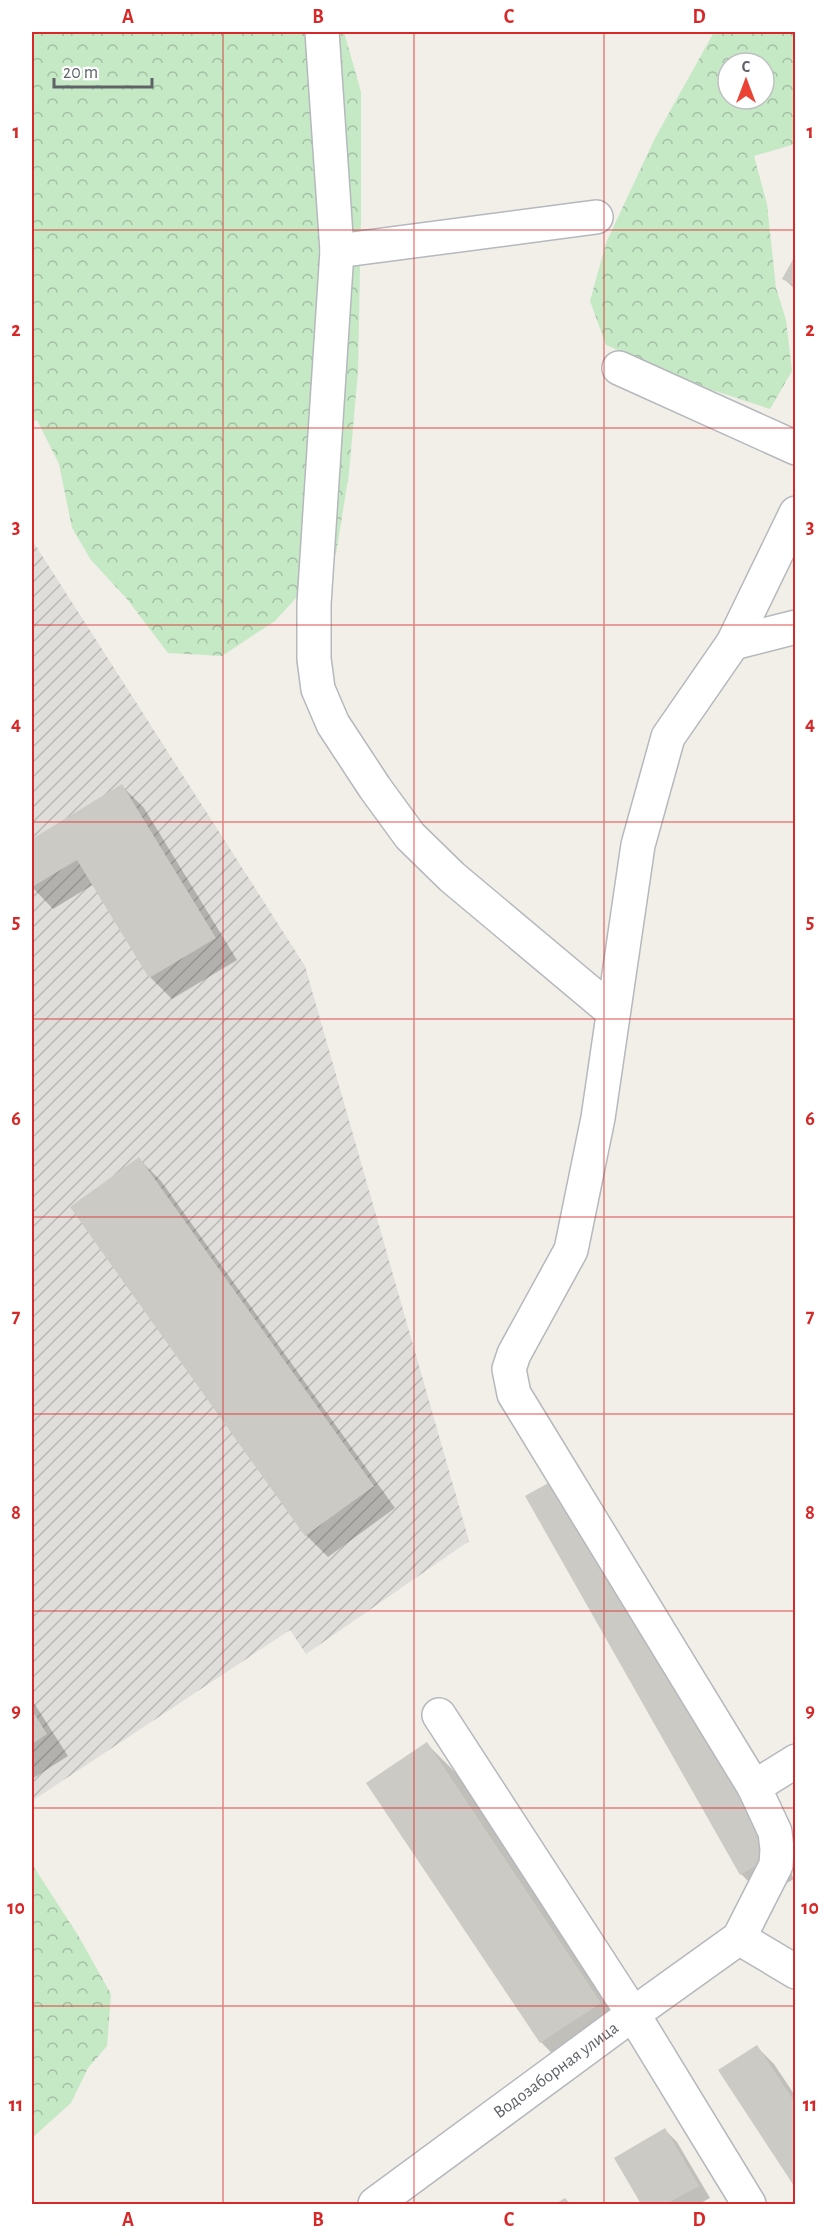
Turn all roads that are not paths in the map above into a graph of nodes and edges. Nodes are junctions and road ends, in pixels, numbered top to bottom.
1 (322, 32) edge
2 (596, 217) dead end
3 (337, 251) junction
4 (618, 368) dead end
5 (795, 448) edge
6 (795, 513) edge
7 (795, 627) edge
8 (733, 644) junction
9 (613, 1012) junction
10 (439, 1715) dead end
11 (795, 1761) edge
12 (754, 1787) junction
13 (739, 1938) junction
14 (795, 1972) edge
15 (633, 2014) junction
16 (375, 2205) edge
17 (748, 2205) edge

1 - 3 street
2 - 3 street
3 - 9 street
4 - 5 street
6 - 8 street
7 - 8 street
8 - 9 street
9 - 12 street
10 - 15 street
11 - 12 street
12 - 13 street
13 - 14 street
13 - 15 street, Водозаборная улица
15 - 16 street, Водозаборная улица
15 - 17 street

